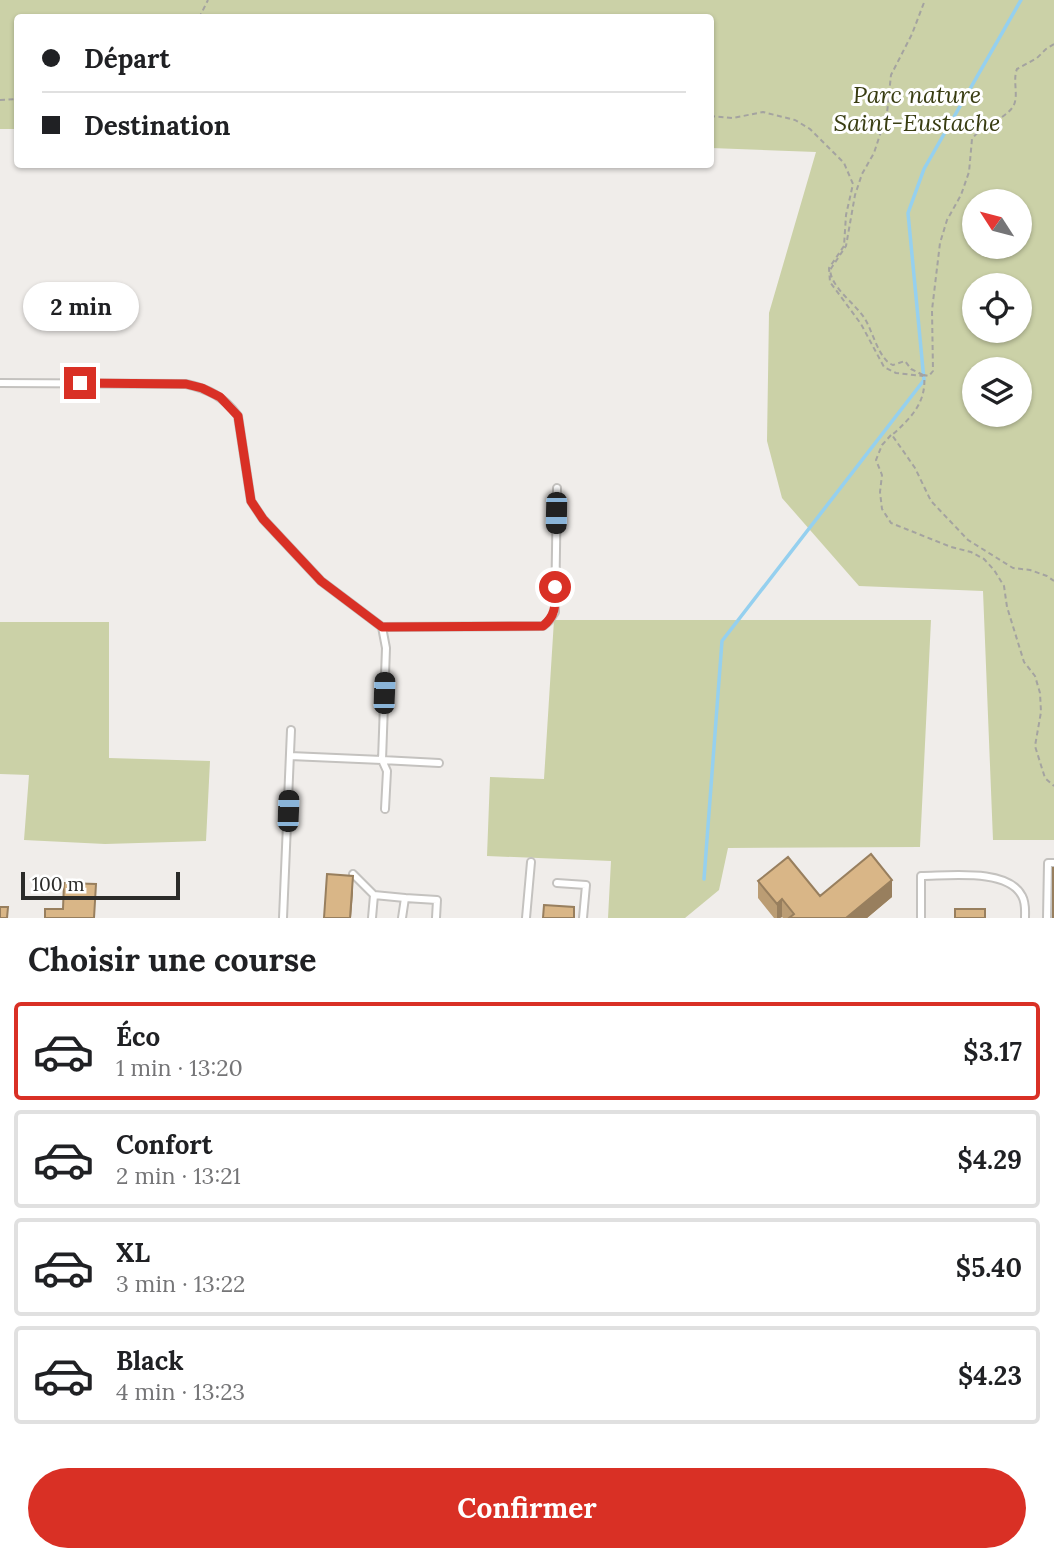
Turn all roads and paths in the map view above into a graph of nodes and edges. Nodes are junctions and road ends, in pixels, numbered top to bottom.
1 (925, 0) edge
2 (1054, 44) edge
3 (714, 116) edge
4 (924, 375) junction
5 (0, 383) edge
6 (892, 435) junction
7 (557, 488) dead end
8 (1054, 581) edge
9 (382, 627) junction
10 (291, 730) dead end
11 (290, 756) junction
12 (382, 760) junction
13 (439, 763) dead end
14 (1054, 786) edge
15 (385, 809) dead end
16 (531, 862) dead end
17 (1054, 863) edge
18 (354, 874) edge
19 (557, 883) dead end
20 (374, 895) junction
21 (405, 898) junction
22 (283, 918) edge
23 (372, 918) edge
24 (402, 918) edge
25 (436, 918) edge
26 (526, 918) edge
27 (583, 918) edge
28 (921, 918) edge
29 (1025, 918) edge
30 (1047, 918) edge

1 - 4 path
2 - 4 path
3 - 4 path
4 - 6 path
5 - 9 lane
6 - 8 path
6 - 14 path
7 - 9 lane
9 - 12 lane
10 - 11 lane
11 - 12 lane
11 - 22 lane
12 - 13 lane
12 - 15 lane
16 - 26 lane
17 - 30 lane
18 - 20 lane
19 - 27 lane
20 - 21 lane
20 - 23 lane
21 - 24 lane
21 - 25 lane
28 - 29 lane

